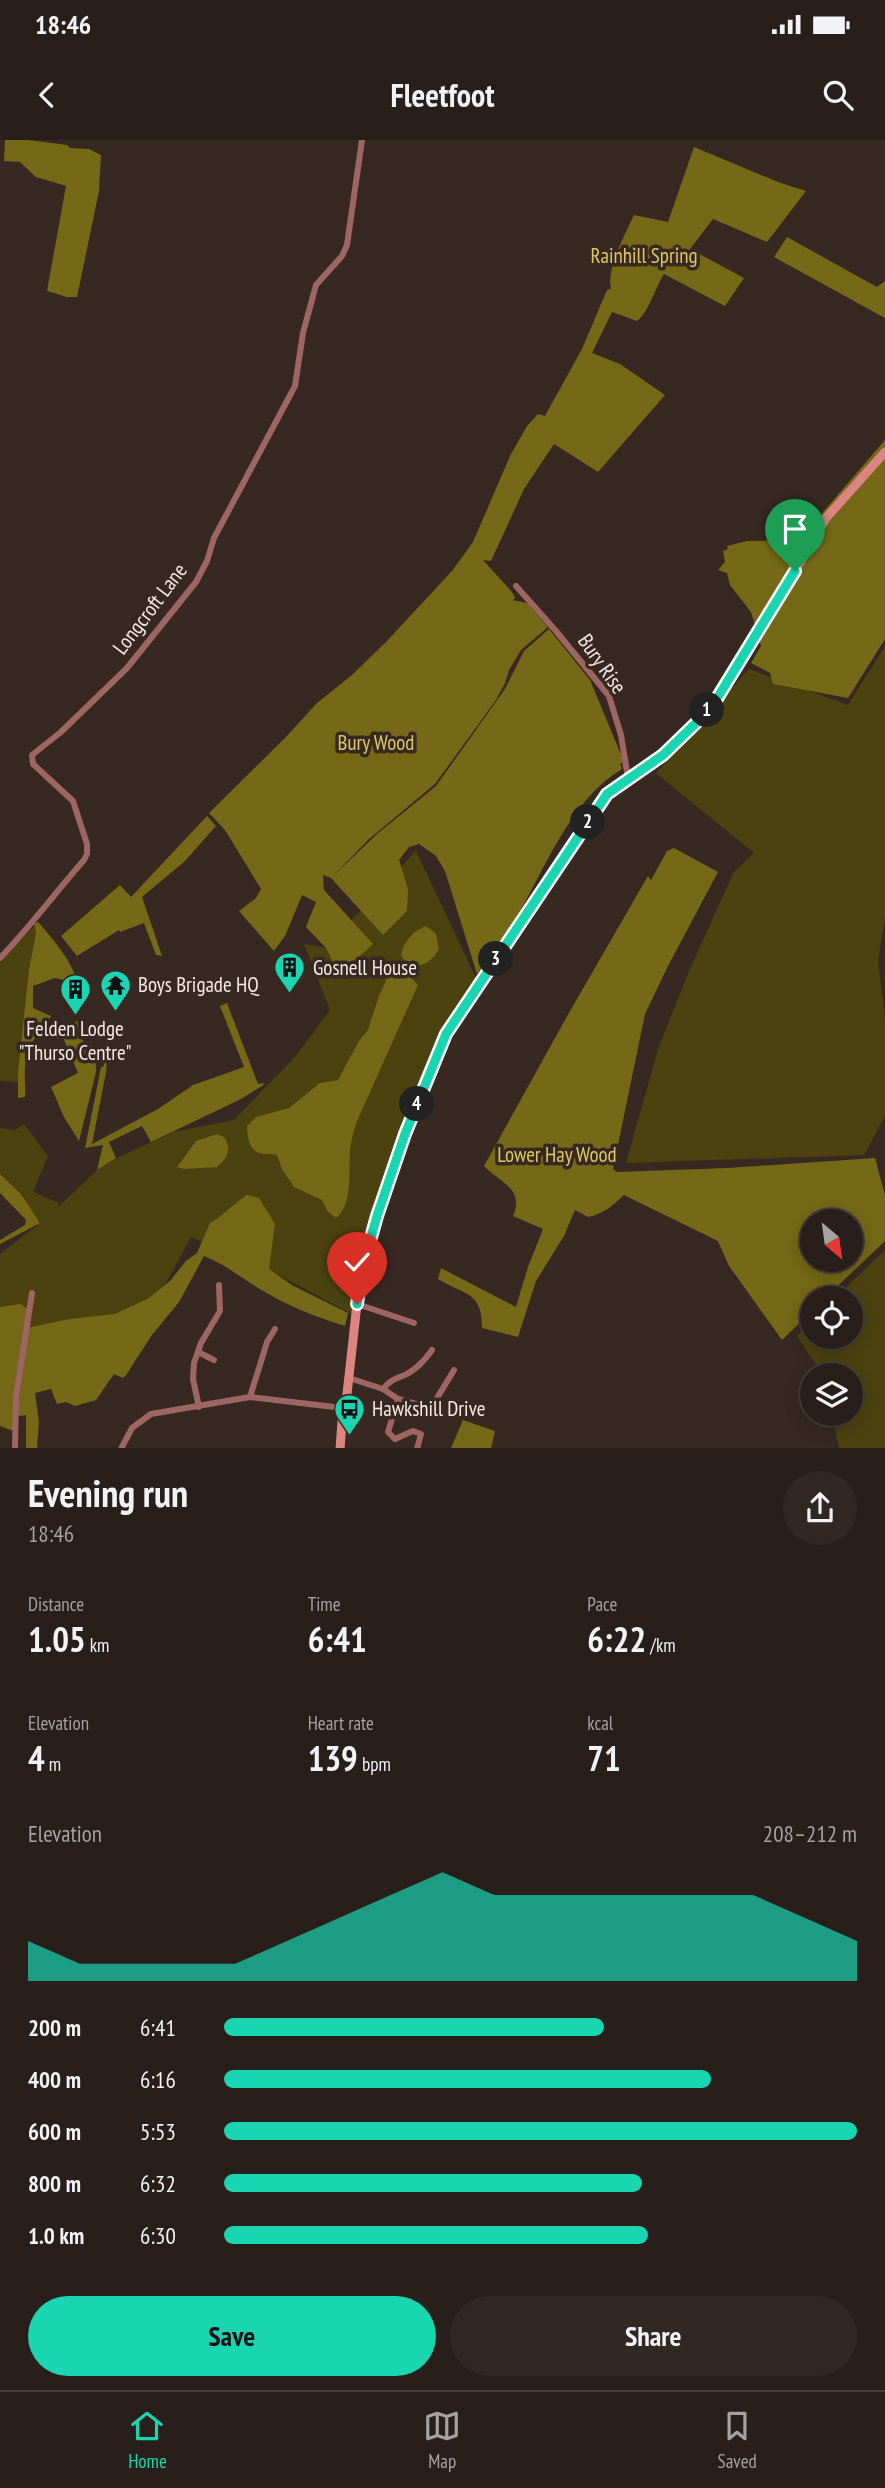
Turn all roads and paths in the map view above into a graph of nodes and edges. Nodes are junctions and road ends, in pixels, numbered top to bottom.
1 (362, 140) edge
2 (885, 452) edge
3 (516, 586) dead end
4 (628, 778) junction
5 (0, 958) edge
6 (219, 1285) dead end
7 (32, 1293) dead end
8 (357, 1304) junction
9 (414, 1323) dead end
10 (275, 1329) dead end
11 (432, 1350) dead end
12 (198, 1353) junction
13 (214, 1360) dead end
14 (454, 1370) dead end
15 (349, 1378) junction
16 (383, 1389) junction
17 (250, 1397) junction
18 (397, 1399) junction
19 (200, 1407) junction
20 (343, 1408) junction
21 (395, 1439) junction
22 (122, 1447) edge
23 (15, 1448) edge
24 (131, 1448) edge
25 (340, 1448) edge
26 (393, 1448) edge
27 (417, 1448) edge

1 - 5 street, Longcroft Lane
2 - 4 main road
3 - 4 street, Bury Rise
4 - 8 main road
6 - 12 street
7 - 23 street
8 - 9 street
8 - 15 main road
10 - 17 street
11 - 16 street
12 - 13 street
12 - 19 street
14 - 18 street
15 - 16 street
15 - 20 main road
16 - 18 street
17 - 19 street
17 - 20 street
18 - 21 street
19 - 22 street
20 - 25 main road
21 - 26 street
21 - 27 street
22 - 24 street

